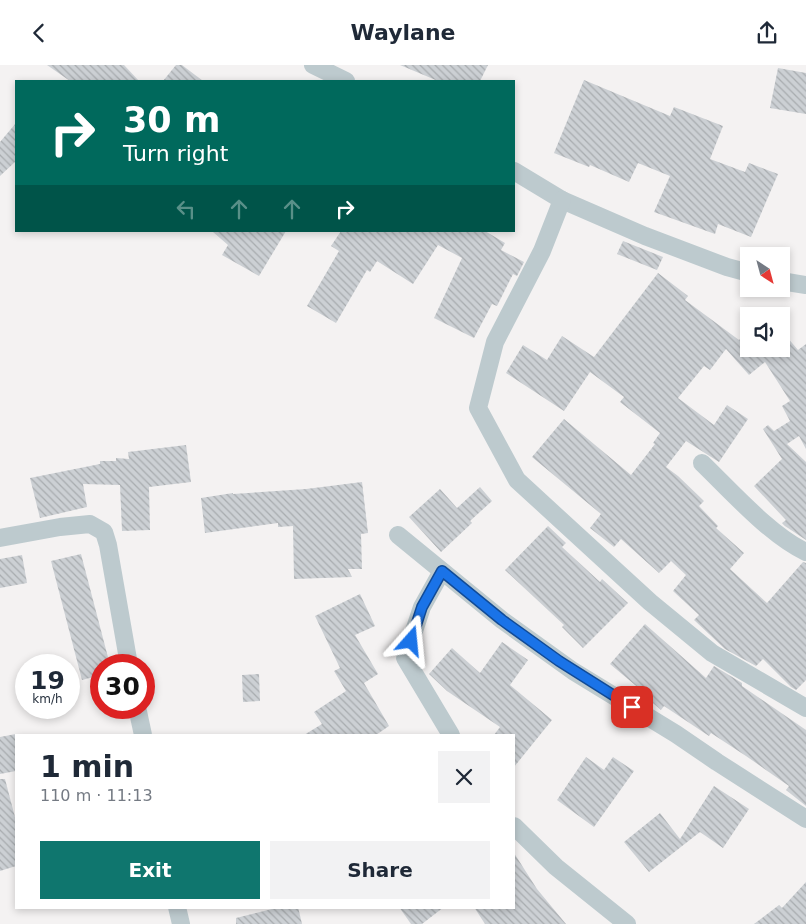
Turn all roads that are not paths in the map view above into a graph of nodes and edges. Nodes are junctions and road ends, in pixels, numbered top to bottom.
1 (313, 65) edge
2 (344, 80) edge
3 (515, 172) edge
4 (562, 200) junction
5 (740, 271) edge
6 (790, 282) edge
7 (806, 285) edge
8 (702, 463) dead end
9 (398, 535) dead end
10 (0, 538) edge
11 (806, 552) edge
12 (442, 571) junction
13 (127, 654) edge
14 (806, 709) edge
15 (140, 719) edge
16 (143, 734) edge
17 (450, 734) edge
18 (806, 819) edge
19 (515, 828) edge
20 (177, 909) edge
21 (181, 924) edge
22 (627, 924) edge

1 - 2 street
3 - 4 street
4 - 5 street
4 - 14 street
6 - 7 street
8 - 11 street
9 - 12 street
10 - 13 street
12 - 17 street
12 - 18 street
15 - 16 street
19 - 22 street
20 - 21 street

